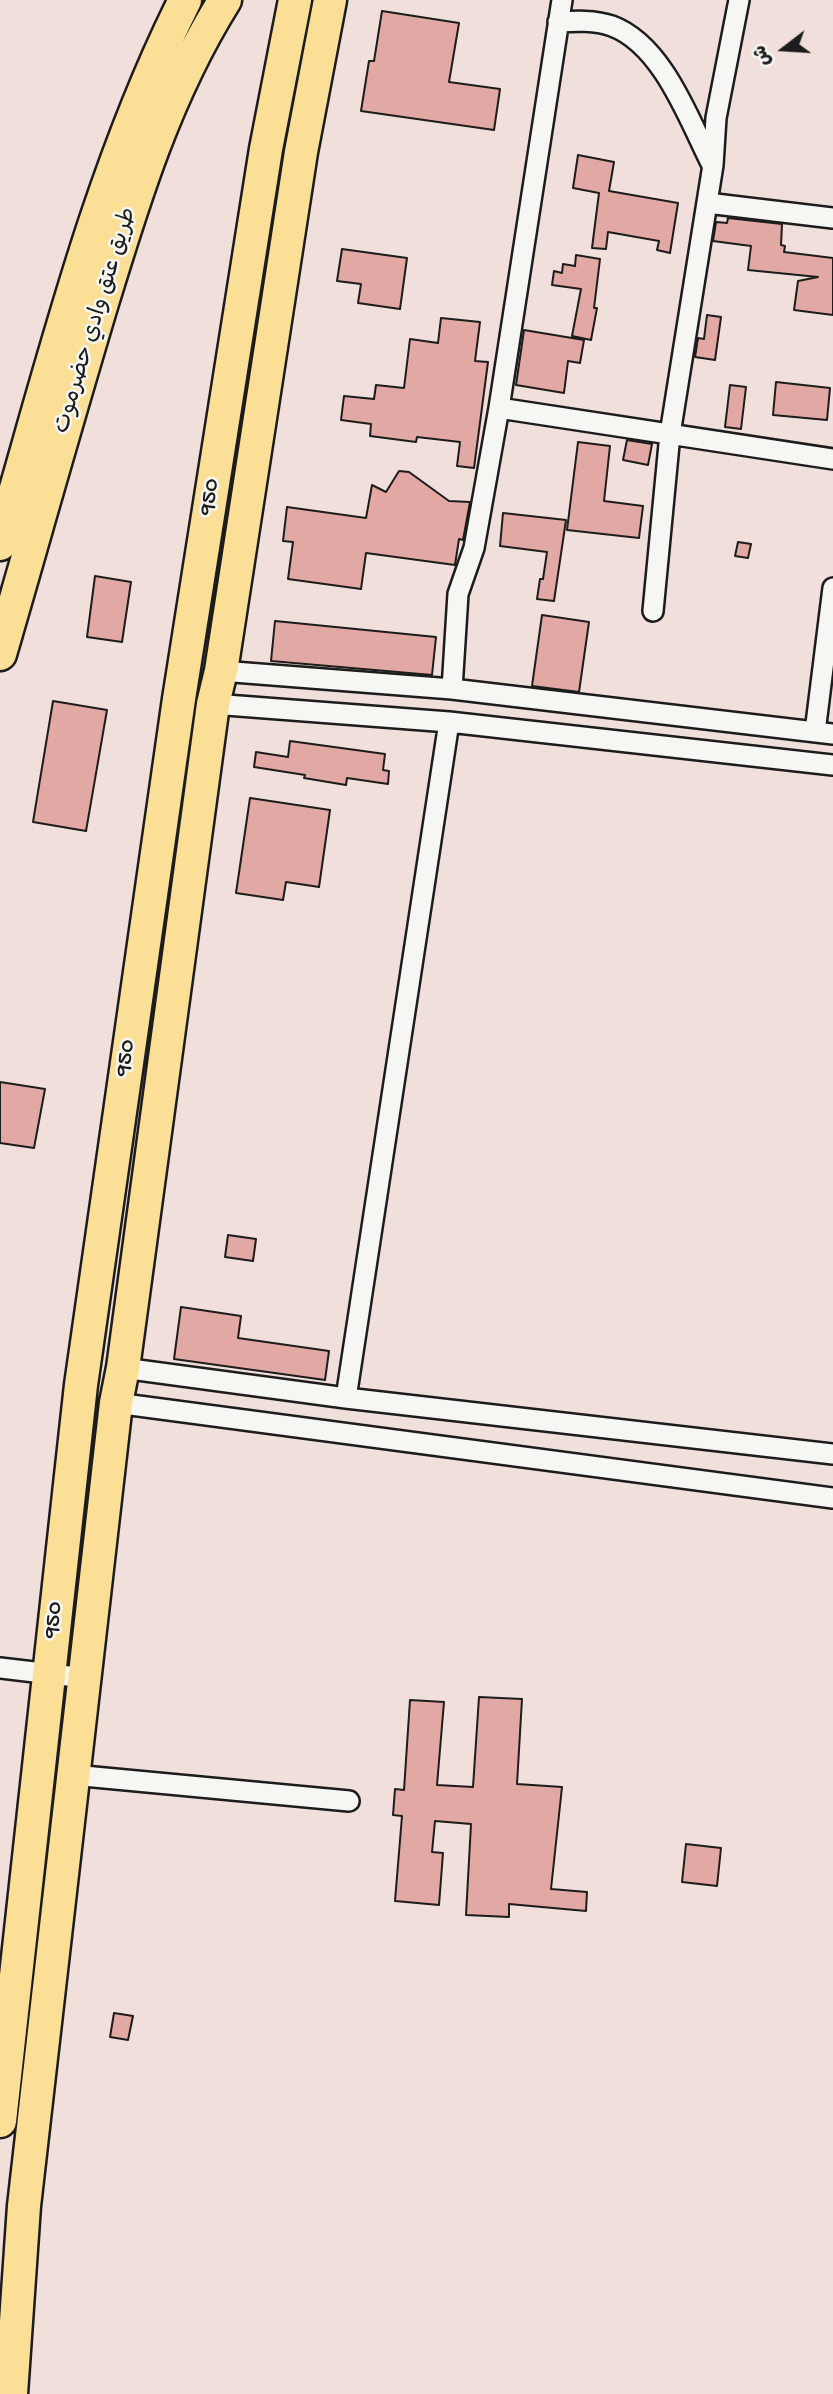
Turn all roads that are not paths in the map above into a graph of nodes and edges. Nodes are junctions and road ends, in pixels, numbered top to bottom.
1 (185, 0) edge
2 (225, 0) edge
3 (295, 0) edge
4 (330, 0) edge
5 (562, 0) edge
6 (738, 0) edge
7 (558, 22) junction
8 (713, 166) junction
9 (707, 203) junction
10 (833, 218) edge
11 (230, 379) junction
12 (265, 387) junction
13 (499, 408) junction
14 (670, 434) junction
15 (833, 458) edge
16 (0, 544) edge
17 (833, 588) edge
18 (653, 611) dead end
19 (0, 654) edge
20 (221, 671) junction
21 (452, 689) junction
22 (213, 704) junction
23 (449, 722) junction
24 (824, 733) edge
25 (833, 765) edge
26 (123, 1368) junction
27 (346, 1398) junction
28 (116, 1403) junction
29 (833, 1454) edge
30 (833, 1498) edge
31 (0, 1668) edge
32 (49, 1673) junction
33 (85, 1678) junction
34 (74, 1775) junction
35 (349, 1801) dead end
36 (0, 2122) edge
37 (7, 2387) edge

1 - 16 main road, طريق عتق وادي حضرموت
2 - 19 main road, طريق عتق وادي حضرموت
3 - 11 main road, 950 / 950
4 - 12 main road, 950
5 - 7 street
6 - 8 street
7 - 8 street
7 - 13 street
8 - 9 street
9 - 10 street
9 - 14 street
11 - 12 main road
11 - 32 main road, 950 / 950
12 - 20 main road, 950
13 - 14 street
13 - 21 street
14 - 15 street
14 - 18 street
17 - 24 street
20 - 21 street
20 - 22 main road, 950
21 - 24 street
22 - 23 street
22 - 26 main road, 950
23 - 25 street
23 - 27 street
26 - 27 street
26 - 28 main road, 950
27 - 29 street
28 - 30 street
28 - 33 main road, 950
31 - 32 street
32 - 33 street
32 - 36 main road, 950 / 950
33 - 34 main road, 950
34 - 35 street
34 - 37 main road, 950

